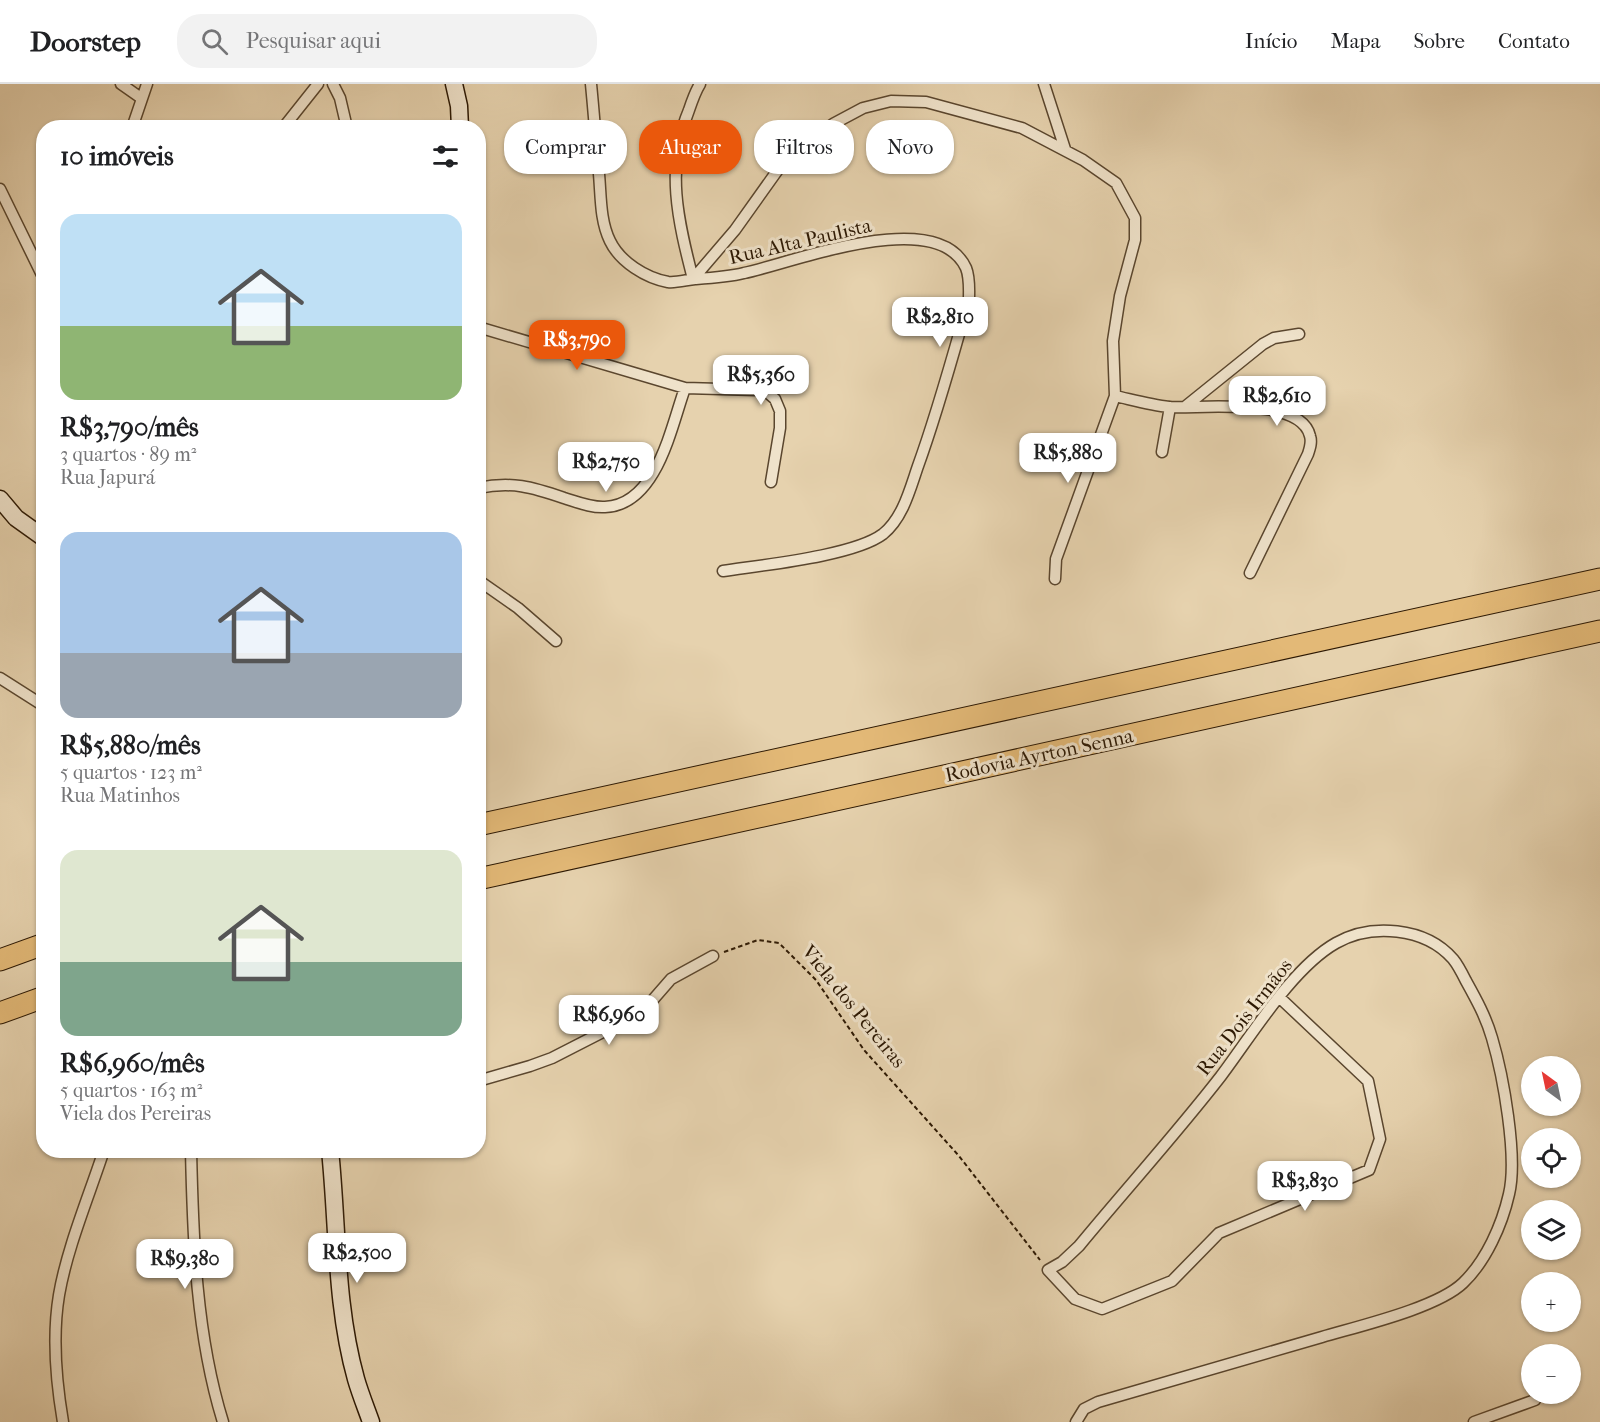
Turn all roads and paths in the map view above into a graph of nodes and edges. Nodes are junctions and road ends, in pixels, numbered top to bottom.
1 (122, 84) edge
2 (147, 84) edge
3 (318, 84) edge
4 (333, 84) edge
5 (454, 84) edge
6 (591, 84) edge
7 (700, 84) edge
8 (1044, 84) edge
9 (141, 98) junction
10 (134, 120) edge
11 (289, 120) edge
12 (345, 120) edge
13 (460, 120) edge
14 (1065, 149) junction
15 (0, 189) edge
16 (36, 263) edge
17 (693, 279) junction
18 (486, 329) edge
19 (1299, 334) dead end
20 (685, 388) junction
21 (1115, 396) junction
22 (1186, 406) junction
23 (1170, 407) junction
24 (1162, 452) dead end
25 (771, 482) dead end
26 (486, 486) edge
27 (0, 499) edge
28 (36, 532) edge
29 (723, 572) dead end
30 (1250, 573) dead end
31 (1055, 579) dead end
32 (1600, 579) edge
33 (486, 585) edge
34 (1600, 631) edge
35 (556, 641) dead end
36 (0, 678) edge
37 (36, 701) edge
38 (486, 823) edge
39 (486, 877) edge
40 (36, 947) edge
41 (713, 956) joint
42 (0, 960) edge
43 (1280, 998) junction
44 (36, 1000) edge
45 (0, 1013) edge
46 (486, 1079) edge
47 (101, 1158) edge
48 (191, 1158) edge
49 (330, 1158) edge
50 (1048, 1270) junction
51 (1524, 1404) edge
52 (63, 1422) edge
53 (222, 1422) edge
54 (371, 1422) edge
55 (1076, 1422) edge
56 (1474, 1422) edge

1 - 9 street
2 - 9 street
3 - 11 street
4 - 12 street
5 - 13 street
6 - 17 street, Rua Alta Paulista
7 - 17 street
8 - 14 street
9 - 10 street
14 - 17 street
14 - 21 street
15 - 16 street
17 - 29 street, Rua Alta Paulista
18 - 20 street
19 - 22 street
20 - 25 street
20 - 26 street
21 - 23 street
21 - 31 street
22 - 23 street
22 - 30 street
23 - 24 street
27 - 28 street
32 - 38 highway
33 - 35 street
34 - 39 highway, Rodovia Ayrton Senna
36 - 37 street
40 - 42 highway
41 - 46 street
41 - 50 path, Viela dos Pereiras
43 - 50 street, Rua Dois Irmãos
43 - 50 street
43 - 55 street, Rua Dois Irmãos
44 - 45 highway
47 - 52 street
48 - 53 street
49 - 54 street
51 - 56 street

